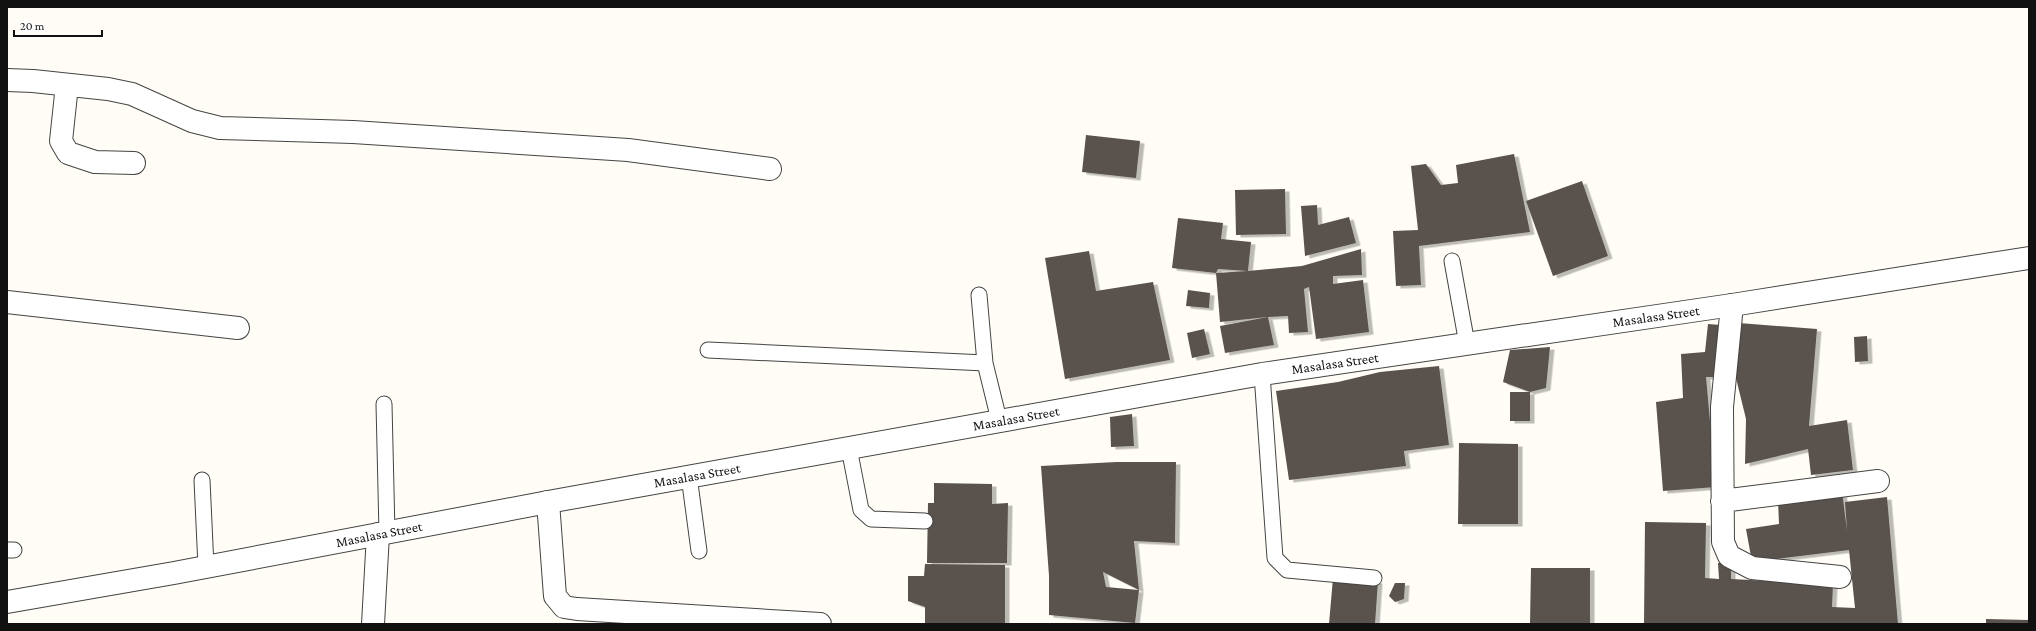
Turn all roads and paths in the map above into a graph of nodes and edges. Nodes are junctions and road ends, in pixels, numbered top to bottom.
1 (7, 80) edge
2 (67, 85) junction
3 (134, 163) dead end
4 (770, 170) dead end
5 (2029, 258) edge
6 (1452, 261) dead end
7 (979, 295) dead end
8 (7, 302) edge
9 (1732, 305) junction
10 (238, 328) dead end
11 (1467, 344) junction
12 (708, 350) dead end
13 (984, 363) junction
14 (1262, 374) junction
15 (384, 404) dead end
16 (999, 420) junction
17 (849, 448) junction
18 (689, 476) junction
19 (202, 480) dead end
20 (1878, 481) dead end
21 (1722, 501) junction
22 (548, 502) junction
23 (925, 521) dead end
24 (383, 534) junction
25 (699, 551) dead end
26 (206, 567) junction
27 (1840, 577) dead end
28 (1374, 578) dead end
29 (7, 602) edge
30 (373, 624) edge
31 (820, 624) edge

1 - 2 street
2 - 3 street
2 - 4 street
5 - 9 street, Masalasa Street
6 - 11 lane
7 - 13 lane
8 - 10 street
9 - 11 street, Masalasa Street
9 - 21 street
11 - 14 street, Masalasa Street
12 - 13 lane
13 - 16 lane
14 - 16 street, Masalasa Street
14 - 28 lane
15 - 24 lane
16 - 17 street, Masalasa Street
17 - 18 street, Masalasa Street
17 - 23 lane
18 - 22 street, Masalasa Street
18 - 25 lane
19 - 26 lane
20 - 21 street
21 - 27 street
22 - 24 street, Masalasa Street
22 - 31 street
24 - 26 street, Masalasa Street
24 - 30 street
26 - 29 street, Masalasa Street

